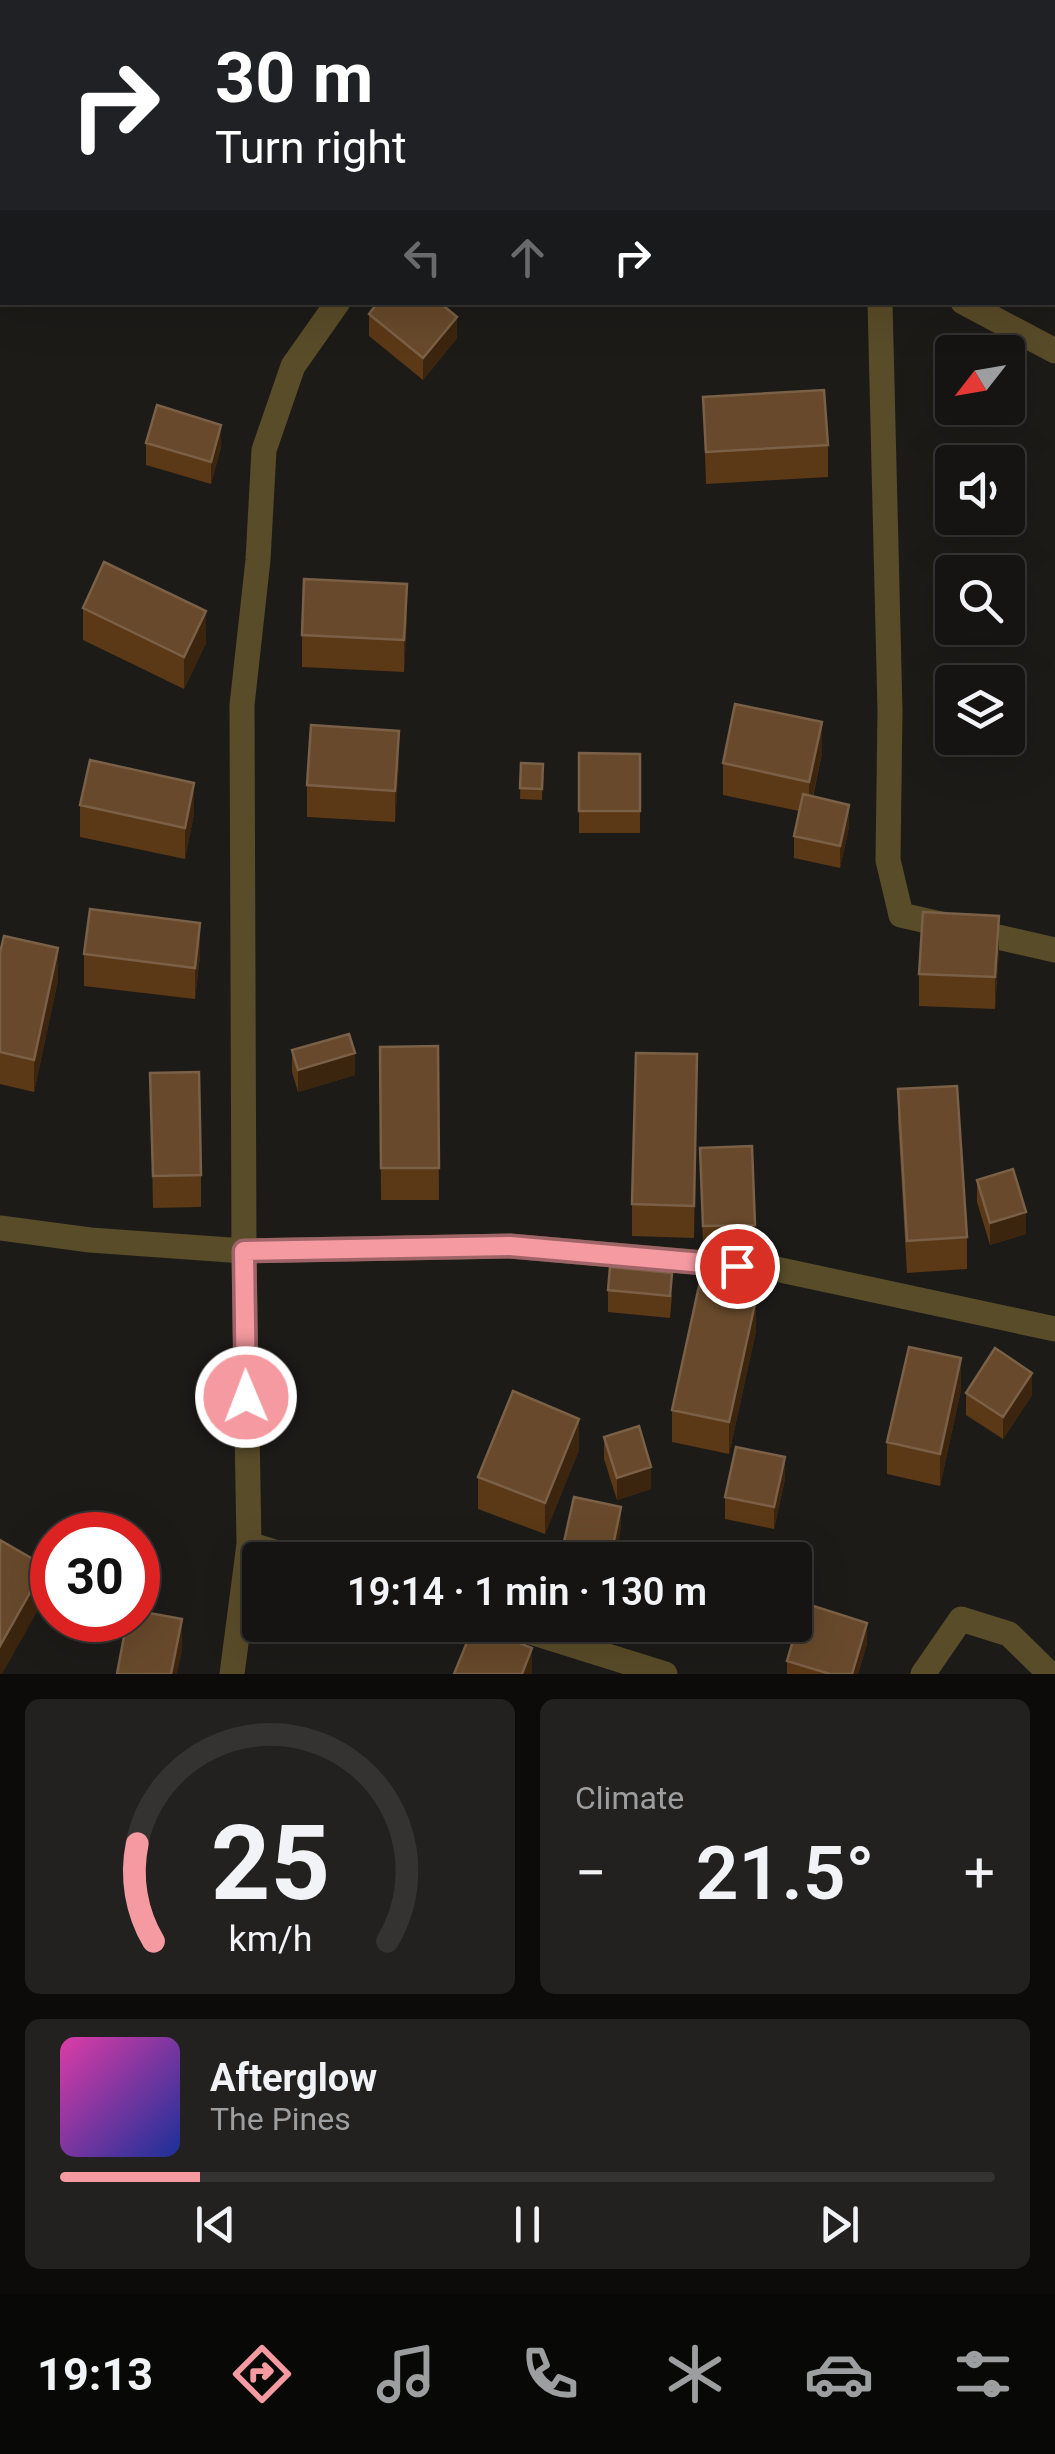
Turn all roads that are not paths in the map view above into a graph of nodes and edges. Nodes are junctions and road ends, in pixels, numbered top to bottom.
1 (336, 305) edge
2 (880, 305) edge
3 (969, 305) edge
4 (1055, 350) edge
5 (1055, 950) edge
6 (0, 1228) edge
7 (244, 1251) junction
8 (1055, 1330) edge
9 (248, 1542) edge
10 (242, 1593) edge
11 (562, 1642) edge
12 (232, 1674) edge
13 (665, 1674) edge
14 (923, 1674) edge
15 (1050, 1674) edge

1 - 7 street
2 - 5 street
3 - 4 street
6 - 7 street
7 - 8 street
7 - 9 street
10 - 12 street
11 - 13 street
14 - 15 street

